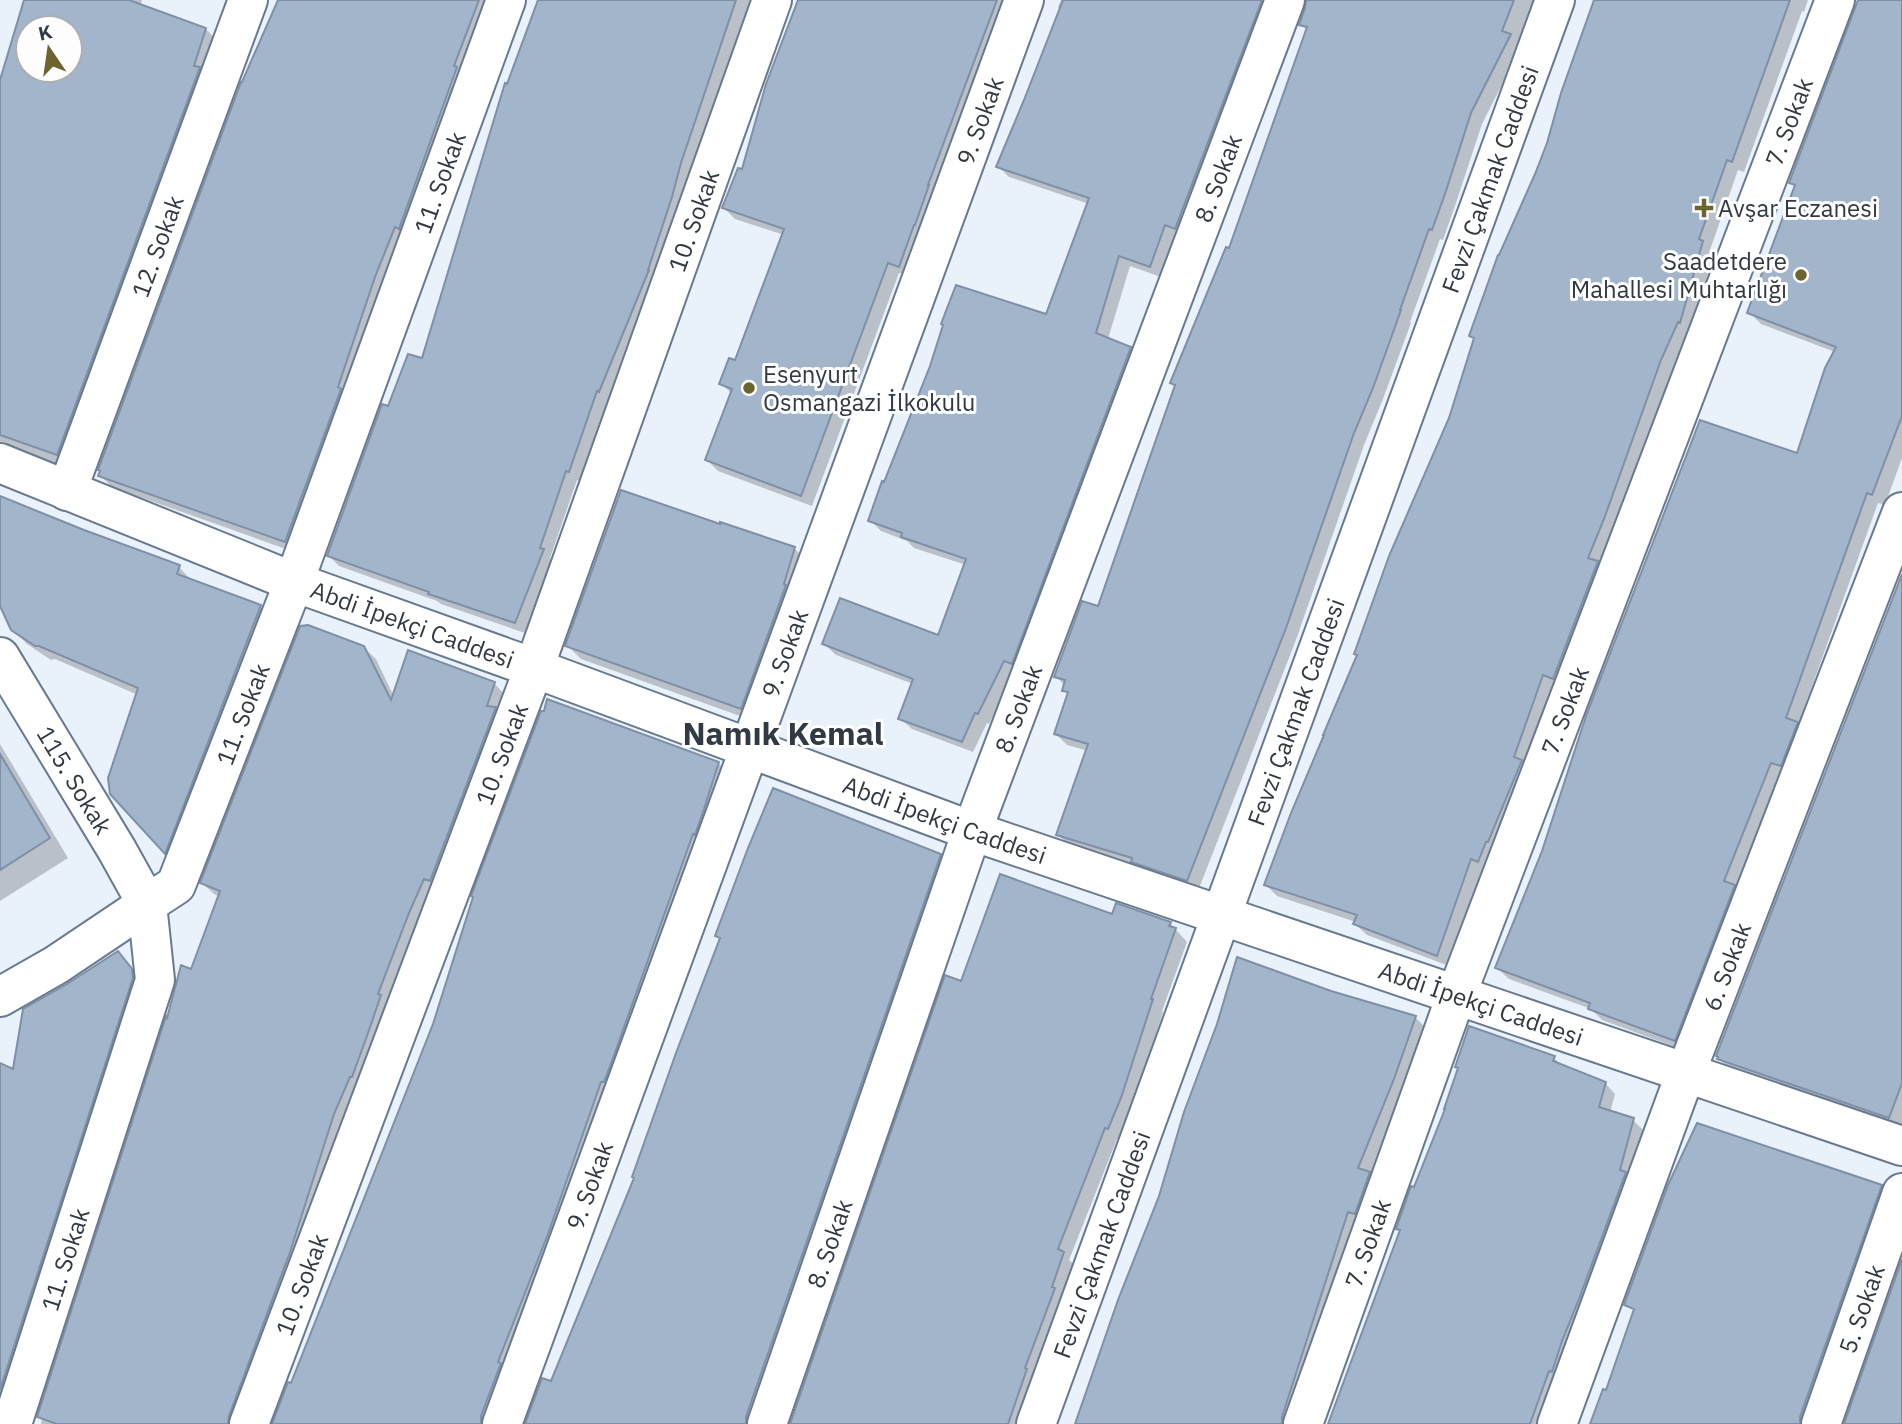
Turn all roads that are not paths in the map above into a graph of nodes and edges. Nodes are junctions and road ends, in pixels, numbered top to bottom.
1 (248, 0) edge
2 (506, 0) edge
3 (772, 0) edge
4 (1024, 0) edge
5 (1285, 0) edge
6 (1555, 0) edge
7 (1835, 0) edge
8 (0, 463) edge
9 (67, 491) junction
10 (1902, 512) edge
11 (294, 582) junction
12 (0, 657) edge
13 (534, 668) junction
14 (749, 749) junction
15 (972, 831) junction
16 (147, 904) junction
17 (1222, 917) junction
18 (1456, 996) junction
19 (0, 997) edge
20 (1686, 1072) junction
21 (1902, 1146) edge
22 (1902, 1194) edge
23 (0, 1422) edge
24 (6, 1424) edge
25 (12, 1424) edge
26 (249, 1424) edge
27 (502, 1424) edge
28 (767, 1424) edge
29 (1036, 1424) edge
30 (1303, 1424) edge
31 (1557, 1424) edge
32 (1821, 1424) edge

1 - 9 street, 12. Sokak
2 - 11 street, 11. Sokak
3 - 13 street, 10. Sokak
4 - 14 street, 9. Sokak
5 - 15 street, 8. Sokak
6 - 17 street, Fevzi Çakmak Caddesi
7 - 18 street, 7. Sokak
8 - 9 street, Abdi İpekçi Caddesi
9 - 11 street, Abdi İpekçi Caddesi
10 - 20 street, 6. Sokak
11 - 13 street, Abdi İpekçi Caddesi
11 - 16 street, 11. Sokak
12 - 16 street, 115. Sokak
13 - 14 street, Abdi İpekçi Caddesi
13 - 26 street, 10. Sokak
14 - 15 street, Abdi İpekçi Caddesi
14 - 27 street, 9. Sokak
15 - 17 street, Abdi İpekçi Caddesi
15 - 28 street, 8. Sokak
16 - 19 street
16 - 25 street, 11. Sokak
17 - 18 street, Abdi İpekçi Caddesi
17 - 29 street, Fevzi Çakmak Caddesi
18 - 20 street, Abdi İpekçi Caddesi
18 - 30 street, 7. Sokak
20 - 21 street, Abdi İpekçi Caddesi
20 - 31 street, 6. Sokak
22 - 32 street, 5. Sokak
23 - 24 street

